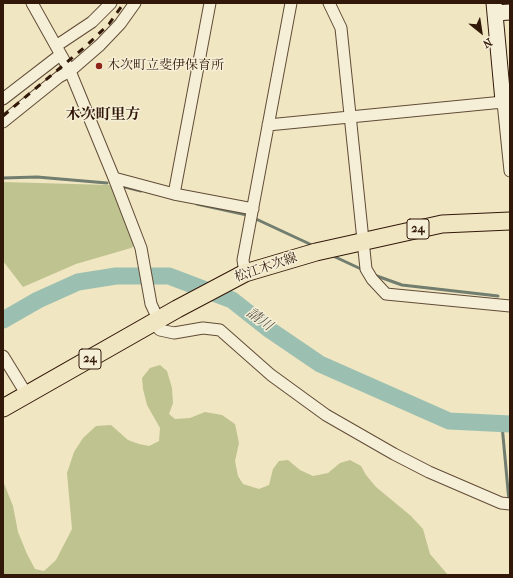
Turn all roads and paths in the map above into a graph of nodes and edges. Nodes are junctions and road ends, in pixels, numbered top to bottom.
1 (32, 3) edge
2 (111, 3) edge
3 (135, 3) edge
4 (210, 3) edge
5 (291, 3) edge
6 (329, 3) edge
7 (497, 8) edge
8 (58, 51) junction
9 (504, 54) edge
10 (70, 71) junction
11 (5, 94) edge
12 (503, 102) junction
13 (350, 116) junction
14 (3, 122) edge
15 (268, 125) junction
16 (510, 171) edge
17 (114, 178) junction
18 (174, 194) junction
19 (253, 209) junction
20 (510, 221) edge
21 (363, 240) junction
22 (240, 276) junction
23 (510, 306) edge
24 (156, 322) junction
25 (3, 356) edge
26 (26, 395) junction
27 (3, 408) edge
28 (507, 504) edge

1 - 8 street
2 - 8 street
3 - 10 street
4 - 18 street
5 - 15 street
6 - 13 street
7 - 9 street
8 - 10 street
8 - 11 street
9 - 12 street
10 - 14 street
10 - 17 street
12 - 13 street
12 - 16 street
13 - 15 street
13 - 21 street
15 - 19 street
17 - 18 street
17 - 24 street
18 - 19 street
19 - 22 street
20 - 21 main road, 松江木次線 / 24
21 - 22 main road, 松江木次線 / 24
21 - 23 street
22 - 24 main road, 松江木次線 / 24
24 - 26 main road, 松江木次線 / 24
24 - 28 street
25 - 26 street
26 - 27 main road, 松江木次線 / 24

